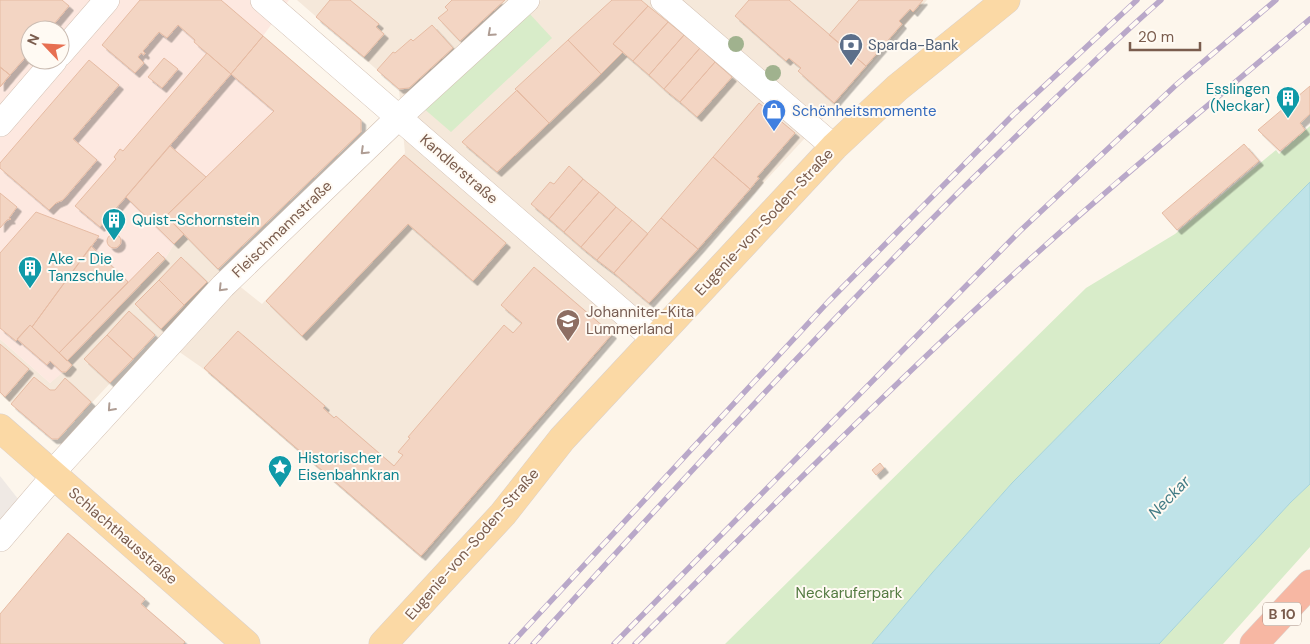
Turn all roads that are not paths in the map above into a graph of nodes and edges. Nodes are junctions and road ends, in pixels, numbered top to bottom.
1 (107, 0) edge
2 (263, 0) edge
3 (527, 0) edge
4 (663, 0) edge
5 (1006, 0) edge
6 (70, 43) edge
7 (46, 70) edge
8 (399, 117) junction
9 (0, 124) edge
10 (834, 147) junction
11 (654, 339) junction
12 (0, 428) edge
13 (53, 474) junction
14 (0, 539) edge
15 (1310, 584) edge
16 (246, 644) edge
17 (383, 644) edge
18 (1254, 644) edge

1 - 6 street
2 - 8 street, Kandlerstraße
3 -> 8 street, Fleischmannstraße
4 - 10 street
5 - 10 main road, Eugenie-von-Soden-Straße
7 - 9 street
8 - 11 street, Kandlerstraße
8 -> 13 street, Fleischmannstraße
10 - 11 main road, Eugenie-von-Soden-Straße
11 - 17 main road, Eugenie-von-Soden-Straße
12 - 13 main road, Schlachthausstraße
13 - 14 street, Fleischmannstraße
13 - 16 main road, Schlachthausstraße
15 - 18 highway, B 10

